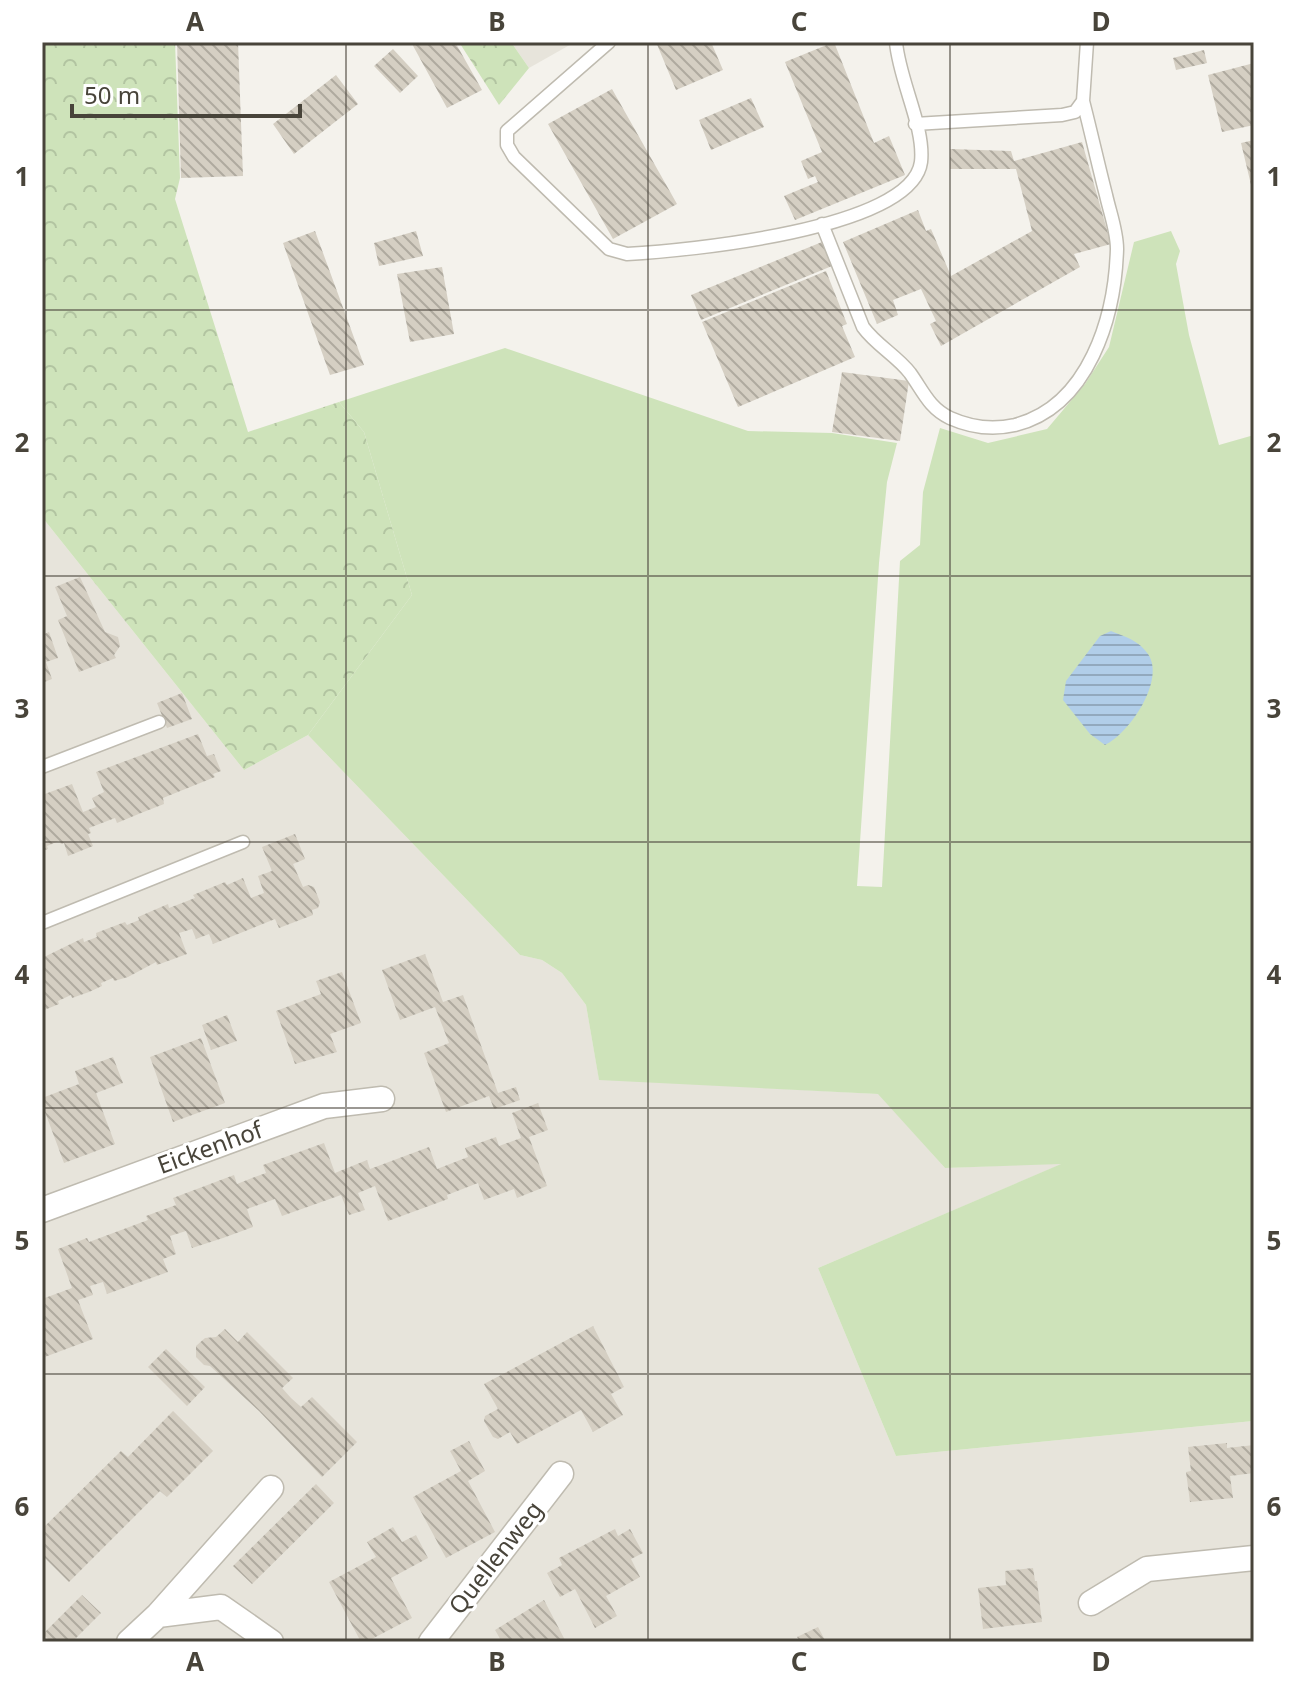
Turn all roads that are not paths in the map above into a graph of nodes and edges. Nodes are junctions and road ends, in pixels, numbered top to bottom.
1 (609, 42) edge
2 (896, 42) edge
3 (1087, 42) edge
4 (1083, 101) junction
5 (915, 124) junction
6 (822, 224) junction
7 (159, 722) dead end
8 (42, 767) edge
9 (243, 842) dead end
10 (42, 923) edge
11 (382, 1099) dead end
12 (42, 1210) edge
13 (561, 1474) dead end
14 (271, 1488) dead end
15 (1254, 1558) edge
16 (1091, 1603) dead end
17 (158, 1615) junction
18 (129, 1642) edge
19 (271, 1642) edge
20 (431, 1642) edge

1 - 6 lane
2 - 5 lane
3 - 4 lane
4 - 5 lane
4 - 6 lane
5 - 6 lane
7 - 8 lane
9 - 10 lane
11 - 12 street, Eickenhof
13 - 20 street, Quellenweg
14 - 17 street
15 - 16 street
17 - 18 street
17 - 19 street

